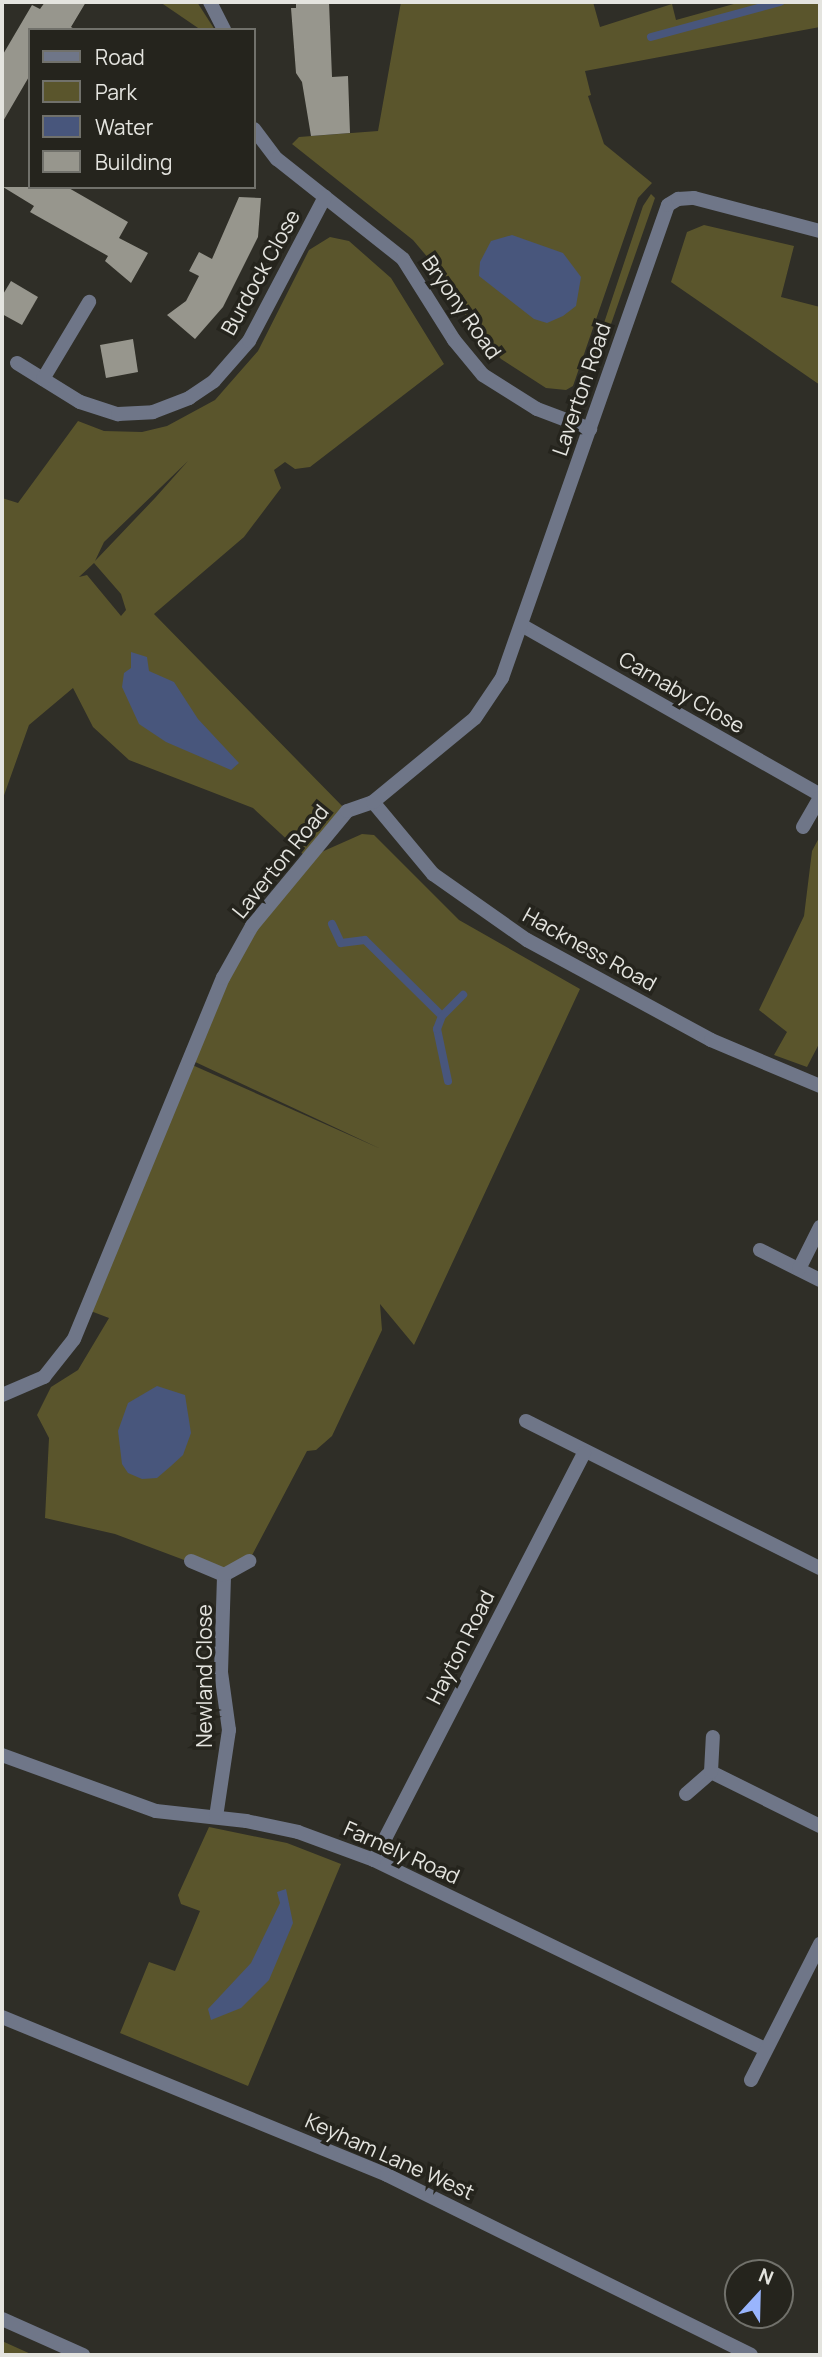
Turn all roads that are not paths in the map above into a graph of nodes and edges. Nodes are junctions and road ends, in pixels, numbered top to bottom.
1 (210, 2) edge
2 (223, 28) edge
3 (256, 132) edge
4 (325, 197) junction
5 (820, 231) edge
6 (89, 302) dead end
7 (17, 363) dead end
8 (44, 379) junction
9 (590, 429) junction
10 (523, 626) junction
11 (820, 796) edge
12 (373, 802) junction
13 (803, 827) dead end
14 (820, 1086) edge
15 (820, 1227) edge
16 (760, 1251) dead end
17 (799, 1269) junction
18 (820, 1280) edge
19 (2, 1395) edge
20 (526, 1421) dead end
21 (584, 1453) junction
22 (249, 1561) dead end
23 (191, 1562) dead end
24 (820, 1569) edge
25 (224, 1575) junction
26 (713, 1737) dead end
27 (2, 1755) edge
28 (710, 1772) junction
29 (686, 1794) dead end
30 (216, 1817) junction
31 (820, 1826) edge
32 (374, 1860) junction
33 (820, 1944) edge
34 (2, 2017) edge
35 (765, 2049) junction
36 (751, 2080) dead end
37 (2, 2319) edge
38 (83, 2355) edge
39 (751, 2355) edge

1 - 2 street
3 - 4 street, Bryony Road
4 - 8 street, Burdock Close
4 - 9 street, Bryony Road
5 - 9 street, Laverton Road
6 - 8 street
7 - 8 street, Burdock Close
9 - 10 street, Laverton Road
10 - 11 street, Carnaby Close
10 - 12 street, Laverton Road
11 - 13 street, Carnaby Close
12 - 14 street, Hackness Road
12 - 19 street, Laverton Road
15 - 17 street
16 - 17 street
17 - 18 street
20 - 21 street
21 - 24 street
21 - 32 street, Hayton Road
22 - 25 street, Newland Close
23 - 25 street, Newland Close
25 - 30 street, Newland Close
26 - 28 street
27 - 30 street, Farnely Road
28 - 29 street
28 - 31 street
30 - 32 street, Farnely Road
32 - 35 street, Farnely Road
33 - 35 street
34 - 39 street, Keyham Lane West
35 - 36 street
37 - 38 street

